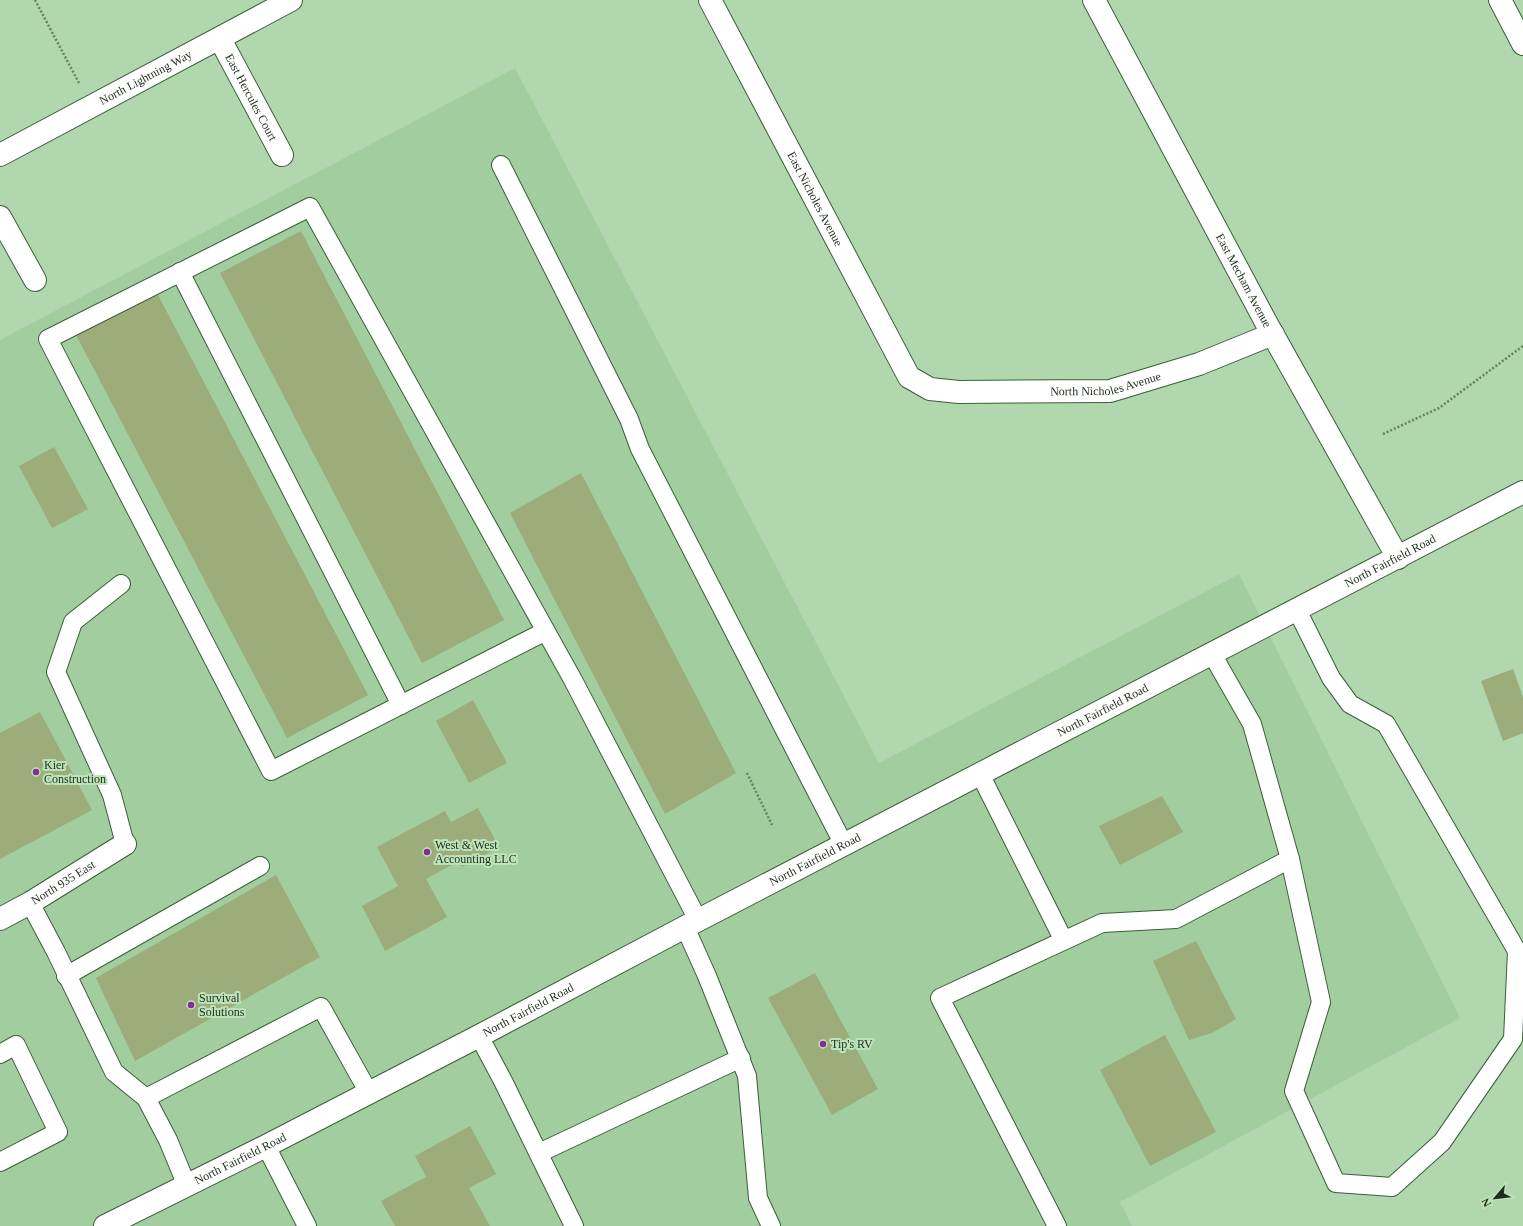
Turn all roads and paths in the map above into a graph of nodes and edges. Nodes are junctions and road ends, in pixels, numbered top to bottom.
1 (35, 0) edge
2 (291, 0) edge
3 (710, 0) edge
4 (1094, 0) edge
5 (1500, 0) edge
6 (220, 39) junction
7 (1523, 44) edge
8 (83, 90) dead end
9 (282, 155) dead end
10 (0, 156) edge
11 (501, 165) dead end
12 (0, 217) edge
13 (180, 272) junction
14 (35, 280) dead end
15 (1273, 334) junction
16 (1523, 346) edge
17 (930, 389) joint
18 (1383, 434) dead end
19 (1523, 492) edge
20 (1398, 558) junction
21 (121, 584) dead end
22 (1297, 610) junction
23 (546, 631) junction
24 (1212, 654) junction
25 (401, 705) junction
26 (747, 774) dead end
27 (980, 774) junction
28 (772, 825) dead end
29 (124, 844) joint
30 (844, 845) junction
31 (1290, 859) junction
32 (260, 866) dead end
33 (30, 903) junction
34 (0, 919) edge
35 (692, 924) junction
36 (1063, 939) junction
37 (66, 976) junction
38 (479, 1036) junction
39 (0, 1054) edge
40 (741, 1058) junction
41 (369, 1093) junction
42 (146, 1098) junction
43 (266, 1146) junction
44 (539, 1154) junction
45 (0, 1162) edge
46 (187, 1186) junction
47 (106, 1226) edge
48 (308, 1226) edge
49 (574, 1226) edge
50 (771, 1226) edge
51 (1057, 1226) edge

1 - 8 path
2 - 6 street, North Lightning Way
3 - 17 street, East Nicholes Avenue
4 - 15 street, East Mecham Avenue
5 - 7 street
6 - 9 street, East Hercules Court
6 - 10 street, North Lightning Way
11 - 30 lane
12 - 14 street
13 - 23 lane
13 - 25 lane
13 - 25 lane
15 - 17 street, North Nicholes Avenue
15 - 20 street, East Mecham Avenue
16 - 18 path
19 - 20 street, North Fairfield Road
20 - 22 street, North Fairfield Road
21 - 29 lane
22 - 24 street, North Fairfield Road
22 - 31 lane
23 - 25 lane
23 - 35 lane
24 - 27 street, North Fairfield Road
24 - 31 lane
26 - 28 path
27 - 30 street, North Fairfield Road
27 - 36 lane
29 - 33 street, North 935 East
30 - 35 street, North Fairfield Road
31 - 36 lane
32 - 37 lane
33 - 34 street, North 935 East
33 - 37 lane
35 - 38 street, North Fairfield Road
35 - 40 lane
36 - 51 lane
37 - 42 lane
38 - 41 street, North Fairfield Road
38 - 44 lane
39 - 45 lane
40 - 44 lane
40 - 50 lane
41 - 42 lane
41 - 43 street, North Fairfield Road
42 - 46 lane
43 - 46 street, North Fairfield Road
43 - 48 lane
44 - 49 lane
46 - 47 street, North Fairfield Road

